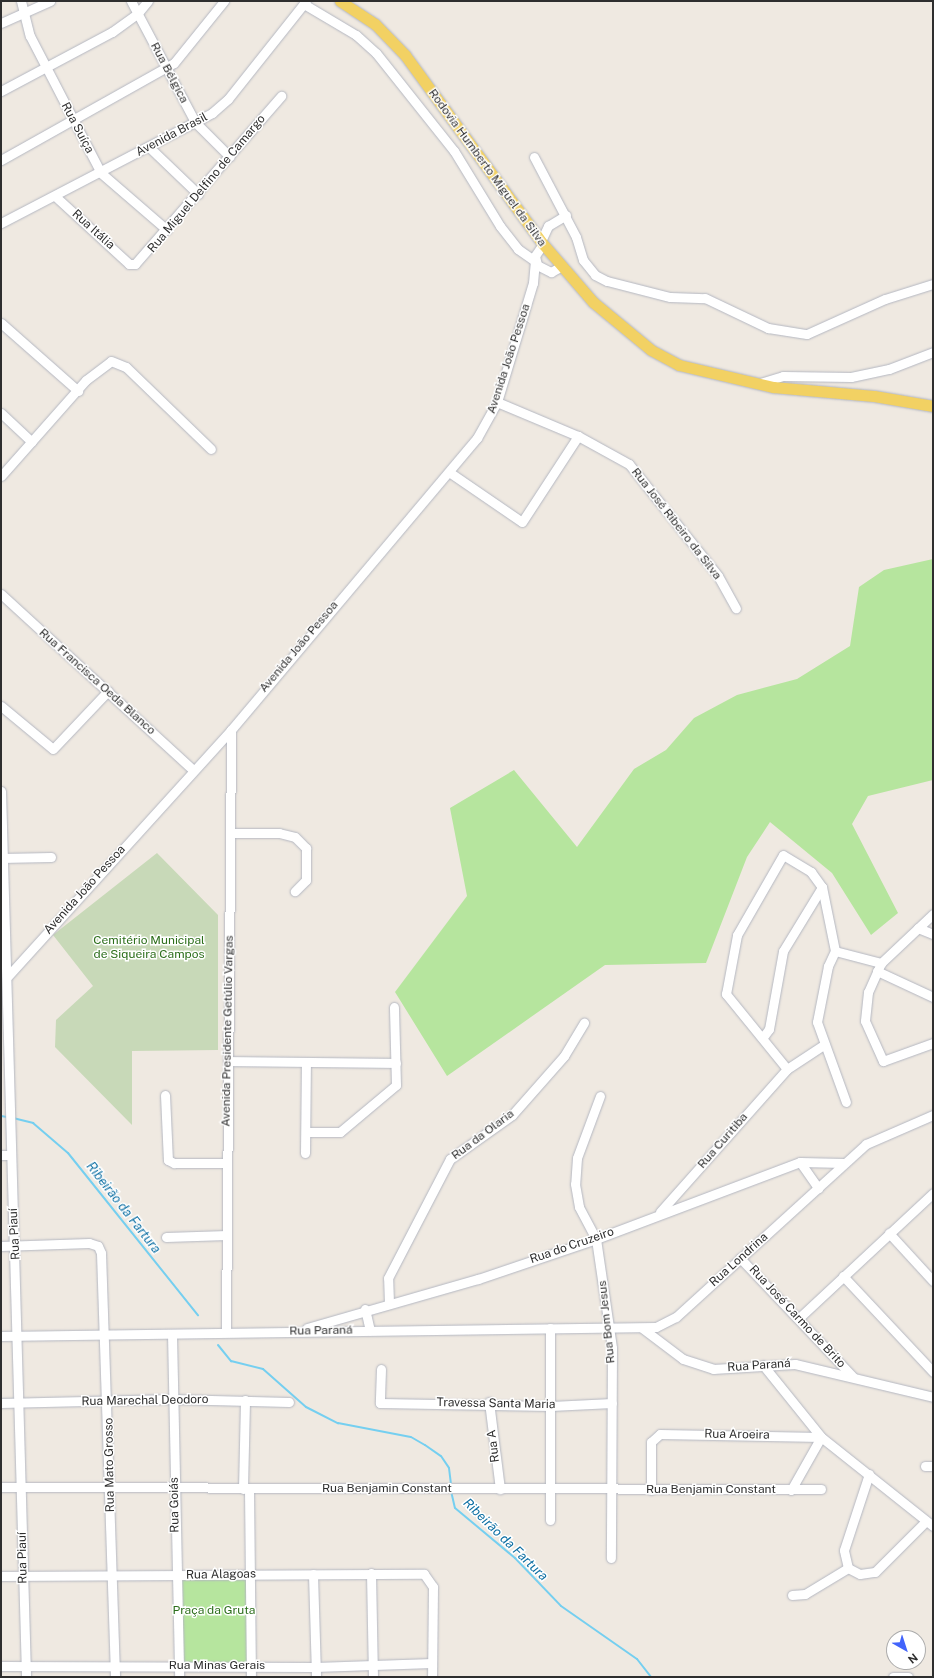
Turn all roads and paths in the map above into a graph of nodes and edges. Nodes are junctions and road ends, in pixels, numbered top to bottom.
1 (21, 1) edge
2 (50, 1) edge
3 (132, 1) edge
4 (148, 1) edge
5 (224, 1) edge
6 (340, 1) edge
7 (305, 2) edge
8 (23, 12) junction
9 (137, 14) junction
10 (1, 23) edge
11 (45, 68) junction
12 (166, 68) junction
13 (1, 91) edge
14 (282, 96) dead end
15 (72, 120) junction
16 (195, 122) junction
17 (148, 147) junction
18 (230, 157) junction
19 (534, 157) dead end
20 (1, 160) edge
21 (101, 173) junction
22 (198, 194) junction
23 (56, 197) junction
24 (566, 215) junction
25 (1, 223) edge
26 (167, 230) junction
27 (542, 242) junction
28 (535, 261) junction
29 (129, 264) joint
30 (562, 266) junction
31 (551, 272) junction
32 (533, 283) junction
33 (933, 284) edge
34 (1, 323) edge
35 (933, 352) edge
36 (760, 383) junction
37 (78, 391) junction
38 (497, 402) junction
39 (933, 406) edge
40 (1, 413) edge
41 (578, 436) junction
42 (32, 442) junction
43 (211, 449) dead end
44 (449, 472) junction
45 (1, 476) edge
46 (1, 594) edge
47 (736, 608) dead end
48 (108, 691) junction
49 (3, 711) edge
50 (231, 730) junction
51 (193, 770) junction
52 (1, 791) edge
53 (230, 833) junction
54 (51, 857) dead end
55 (2, 858) edge
56 (822, 887) junction
57 (295, 891) dead end
58 (933, 914) edge
59 (918, 928) junction
60 (933, 934) edge
61 (835, 951) junction
62 (879, 967) junction
63 (8, 976) junction
64 (933, 996) edge
65 (394, 1007) dead end
66 (584, 1023) dead end
67 (764, 1037) junction
68 (933, 1043) edge
69 (825, 1044) junction
70 (228, 1061) junction
71 (306, 1062) junction
72 (396, 1063) junction
73 (787, 1069) junction
74 (1, 1086) edge
75 (10, 1093) junction
76 (165, 1095) dead end
77 (600, 1096) dead end
78 (846, 1102) dead end
79 (933, 1115) edge
80 (306, 1132) junction
81 (305, 1153) dead end
82 (1, 1155) edge
83 (11, 1155) junction
84 (800, 1162) junction
85 (227, 1163) junction
86 (844, 1163) junction
87 (818, 1188) junction
88 (933, 1193) edge
89 (659, 1213) junction
90 (889, 1233) junction
91 (227, 1235) junction
92 (166, 1237) dead end
93 (596, 1239) junction
94 (16, 1245) junction
95 (1, 1246) edge
96 (740, 1258) junction
97 (843, 1276) junction
98 (933, 1281) edge
99 (389, 1303) junction
100 (365, 1309) junction
101 (799, 1318) junction
102 (609, 1327) junction
103 (550, 1328) junction
104 (642, 1328) junction
105 (656, 1328) joint
106 (299, 1330) junction
107 (370, 1330) junction
108 (226, 1332) junction
109 (105, 1334) junction
110 (172, 1334) junction
111 (1, 1336) edge
112 (18, 1336) junction
113 (763, 1365) junction
114 (381, 1369) dead end
115 (933, 1372) edge
116 (853, 1377) junction
117 (933, 1397) edge
118 (172, 1399) junction
119 (245, 1400) junction
120 (108, 1401) junction
121 (289, 1402) dead end
122 (489, 1402) junction
123 (1, 1403) edge
124 (19, 1403) junction
125 (612, 1403) junction
126 (551, 1406) junction
127 (821, 1437) junction
128 (869, 1474) junction
129 (1, 1487) edge
130 (21, 1487) junction
131 (111, 1488) junction
132 (174, 1488) junction
133 (246, 1489) junction
134 (500, 1489) junction
135 (821, 1489) dead end
136 (550, 1490) junction
137 (612, 1490) junction
138 (651, 1490) junction
139 (792, 1490) junction
140 (550, 1520) dead end
141 (930, 1524) edge
142 (611, 1558) dead end
143 (848, 1568) junction
144 (372, 1573) junction
145 (313, 1574) junction
146 (112, 1575) junction
147 (250, 1575) junction
148 (1, 1576) edge
149 (23, 1576) junction
150 (176, 1576) junction
151 (792, 1595) dead end
152 (432, 1663) junction
153 (26, 1665) junction
154 (114, 1665) junction
155 (1, 1666) edge
156 (179, 1666) junction
157 (251, 1666) junction
158 (373, 1666) junction
159 (315, 1667) junction
160 (894, 1676) edge
161 (26, 1677) edge
162 (115, 1677) edge
163 (179, 1677) edge
164 (251, 1677) edge
165 (316, 1677) edge
166 (373, 1677) edge
167 (432, 1677) edge
168 (908, 1677) edge

1 - 8 street, Rua Suíça
2 - 8 street
3 - 9 street, Rua Bélgica
4 - 9 street
5 - 12 street
6 - 27 main road, Rodovia Humberto Miguel da Silva
7 - 16 street, Avenida Brasil
7 - 28 street
8 - 10 street
8 - 11 street, Rua Suíça
9 - 11 street
9 - 12 street, Rua Bélgica
11 - 13 street
11 - 15 street, Rua Suíça
12 - 15 street
12 - 16 street, Rua Bélgica
14 - 18 street, Rua Miguel Delfino de Camargo
15 - 20 street
15 - 21 street, Rua Suíça
16 - 17 street, Avenida Brasil
16 - 18 street, Rua Bélgica
17 - 21 street, Avenida Brasil
17 - 22 street
18 - 22 street, Rua Miguel Delfino de Camargo
19 - 24 street
21 - 23 street, Avenida Brasil
21 - 26 street, Rua Suíça
22 - 26 street, Rua Miguel Delfino de Camargo
23 - 25 street, Avenida Brasil
23 - 29 street, Rua Itália
24 - 27 street, Avenida João Pessoa
24 - 33 street
26 - 29 street, Rua Miguel Delfino de Camargo
27 - 28 street, Avenida João Pessoa
27 - 30 main road, Rodovia Humberto Miguel da Silva
28 - 31 street
28 - 32 street, Avenida João Pessoa
30 - 31 street
30 - 36 main road, Rodovia Humberto Miguel da Silva
31 - 32 street
32 - 38 street, Avenida João Pessoa
34 - 37 street
35 - 36 street
36 - 39 main road, Rodovia Humberto Miguel da Silva
37 - 42 street
37 - 43 street
38 - 41 street, Rua José Ribeiro da Silva
38 - 44 street, Avenida João Pessoa
40 - 42 street
41 - 44 street
41 - 47 street, Rua José Ribeiro da Silva
42 - 45 street
44 - 50 street, Avenida João Pessoa
46 - 48 street, Rua Francisca Oeda Blanco
48 - 49 street
48 - 51 street, Rua Francisca Oeda Blanco
50 - 51 street, Avenida João Pessoa
50 - 53 street, Avenida Presidente Getúlio Vargas
51 - 63 street, Avenida João Pessoa
52 - 55 street, Rua Piauí
53 - 57 street
53 - 70 street, Avenida Presidente Getúlio Vargas
54 - 55 street
55 - 63 street, Rua Piauí
56 - 61 street
56 - 67 street
56 - 67 street
58 - 59 street
59 - 60 street
59 - 62 street
61 - 62 street
61 - 69 street
62 - 64 street
62 - 68 street
63 - 75 street, Rua Piauí
65 - 72 street
66 - 99 street, Rua da Olaria
67 - 73 street
69 - 73 street, Rua Curitiba
69 - 78 street
70 - 71 street
70 - 85 street, Avenida Presidente Getúlio Vargas
71 - 72 street
71 - 80 street
72 - 80 street
73 - 89 street, Rua Curitiba
74 - 75 street
75 - 83 street, Rua Piauí
76 - 85 street
77 - 93 street, Rua Bom Jesus
79 - 86 street, Rua Londrina
80 - 81 street
82 - 83 street
83 - 94 street, Rua Piauí
84 - 86 street, Rua do Cruzeiro
84 - 87 street
84 - 89 street, Rua do Cruzeiro
85 - 91 street, Avenida Presidente Getúlio Vargas
86 - 87 street, Rua Londrina
87 - 96 street, Rua Londrina
88 - 90 street
89 - 93 street, Rua do Cruzeiro
90 - 97 street
90 - 98 street
91 - 92 street
91 - 108 street, Avenida Presidente Getúlio Vargas
93 - 99 street, Rua do Cruzeiro
93 - 102 street, Rua Bom Jesus
94 - 95 street
94 - 109 street, Rua Mato Grosso
94 - 112 street, Rua Piauí
96 - 101 street, Rua José Carmo de Brito
96 - 105 street, Rua Londrina
97 - 101 street
97 - 115 street
99 - 100 street, Rua do Cruzeiro
100 - 106 street, Rua do Cruzeiro
100 - 107 street
101 - 116 street, Rua José Carmo de Brito
102 - 103 street, Rua Paraná
102 - 104 street, Rua Paraná
102 - 125 street, Rua Bom Jesus
103 - 107 street, Rua Paraná
103 - 126 street
104 - 105 street, Rua Paraná
104 - 113 street, Rua Paraná
106 - 107 street, Rua Paraná
106 - 108 street, Rua Paraná
108 - 110 street, Rua Paraná
109 - 110 street, Rua Paraná
109 - 112 street, Rua Paraná
109 - 120 street, Rua Mato Grosso
110 - 118 street, Rua Goiás
111 - 112 street, Rua Paraná
112 - 124 street, Rua Piauí
113 - 116 street, Rua Paraná
113 - 127 street
114 - 122 street, Travessa Santa Maria
116 - 117 street, Rua Paraná
118 - 119 street, Rua Marechal Deodoro
118 - 120 street, Rua Marechal Deodoro
118 - 132 street, Rua Goiás
119 - 121 street, Rua Marechal Deodoro
119 - 133 street
120 - 124 street, Rua Marechal Deodoro
120 - 131 street, Rua Mato Grosso
122 - 126 street, Travessa Santa Maria
122 - 134 street, Rua A
123 - 124 street, Rua Marechal Deodoro
124 - 130 street, Rua Piauí
125 - 126 street, Travessa Santa Maria
125 - 137 street, Rua Bom Jesus
126 - 136 street
127 - 128 street
127 - 138 street, Rua Aroeira
127 - 139 street
128 - 141 street
128 - 143 street
129 - 130 street, Rua Benjamin Constant
130 - 131 street, Rua Benjamin Constant
130 - 149 street, Rua Piauí
131 - 132 street, Rua Benjamin Constant
131 - 146 street, Rua Mato Grosso
132 - 133 street, Rua Benjamin Constant
132 - 150 street, Rua Goiás
133 - 134 street, Rua Benjamin Constant
133 - 147 street
134 - 136 street, Rua Benjamin Constant
135 - 139 street, Rua Benjamin Constant
136 - 137 street, Rua Benjamin Constant
136 - 140 street
137 - 138 street, Rua Benjamin Constant
137 - 142 street, Rua Bom Jesus
138 - 139 street, Rua Benjamin Constant
141 - 143 street
143 - 151 street
144 - 145 street, Rua Alagoas
144 - 152 street, Rua Alagoas
144 - 158 street
145 - 147 street, Rua Alagoas
145 - 159 street
146 - 149 street, Rua Alagoas
146 - 150 street, Rua Alagoas
146 - 154 street, Rua Mato Grosso
147 - 150 street, Rua Alagoas
147 - 157 street
148 - 149 street, Rua Alagoas
149 - 153 street, Rua Piauí
150 - 156 street, Rua Goiás
152 - 158 street, Rua Minas Gerais
152 - 167 street
153 - 154 street, Rua Minas Gerais
153 - 155 street, Rua Minas Gerais
153 - 161 street, Rua Piauí
154 - 156 street, Rua Minas Gerais
154 - 162 street, Rua Mato Grosso
156 - 157 street, Rua Minas Gerais
156 - 163 street, Rua Goiás
157 - 159 street, Rua Minas Gerais
157 - 164 street
158 - 159 street, Rua Minas Gerais
158 - 166 street
159 - 165 street
160 - 168 street

